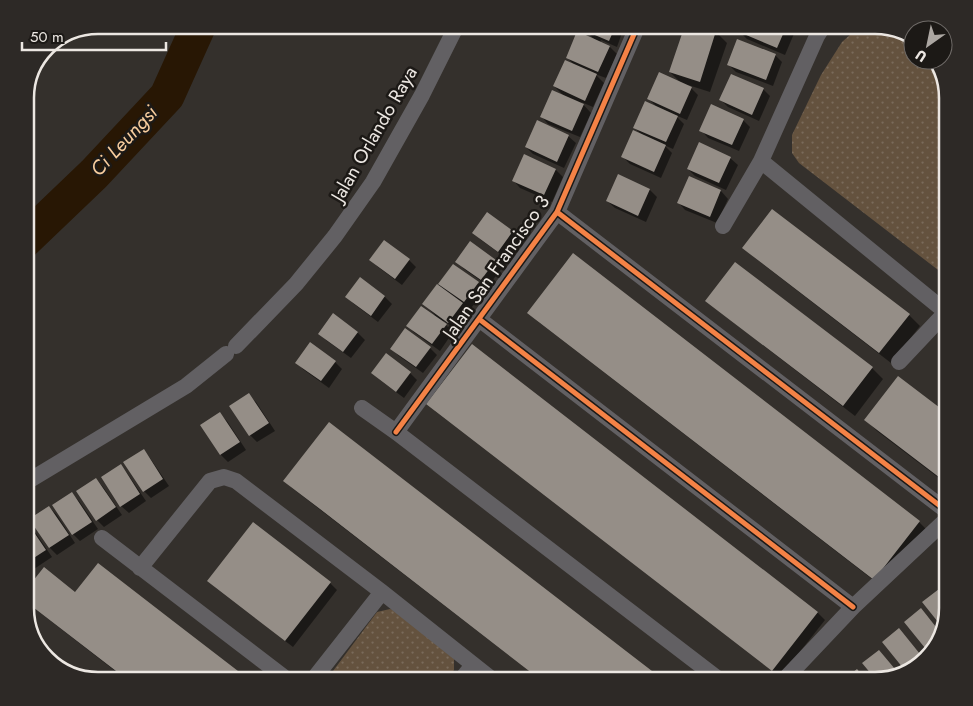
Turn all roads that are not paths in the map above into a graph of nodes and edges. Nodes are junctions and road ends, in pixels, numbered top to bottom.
1 (452, 34) edge
2 (634, 34) edge
3 (817, 34) edge
4 (762, 161) junction
5 (557, 212) junction
6 (723, 226) dead end
7 (939, 305) edge
8 (479, 318) junction
9 (939, 319) edge
10 (898, 362) dead end
11 (362, 408) dead end
12 (396, 432) junction
13 (34, 478) edge
14 (939, 505) edge
15 (939, 526) edge
16 (102, 538) dead end
17 (140, 568) junction
18 (382, 592) junction
19 (853, 607) junction
20 (473, 665) junction
21 (277, 672) edge
22 (319, 672) edge
23 (467, 672) edge
24 (482, 672) edge
25 (709, 672) edge
26 (792, 672) edge

1 - 13 street, Jalan Orlando Raya
2 - 5 street, Jalan San Francisco 3
3 - 4 street
4 - 6 street
4 - 7 street
5 - 8 street, Jalan San Francisco 3
5 - 14 street
8 - 12 street, Jalan San Francisco 3
8 - 19 street
9 - 10 street
11 - 12 street
12 - 25 street
15 - 19 street
16 - 17 street
17 - 18 street
17 - 21 street
18 - 20 street
18 - 22 street
19 - 26 street
20 - 23 street
20 - 24 street

